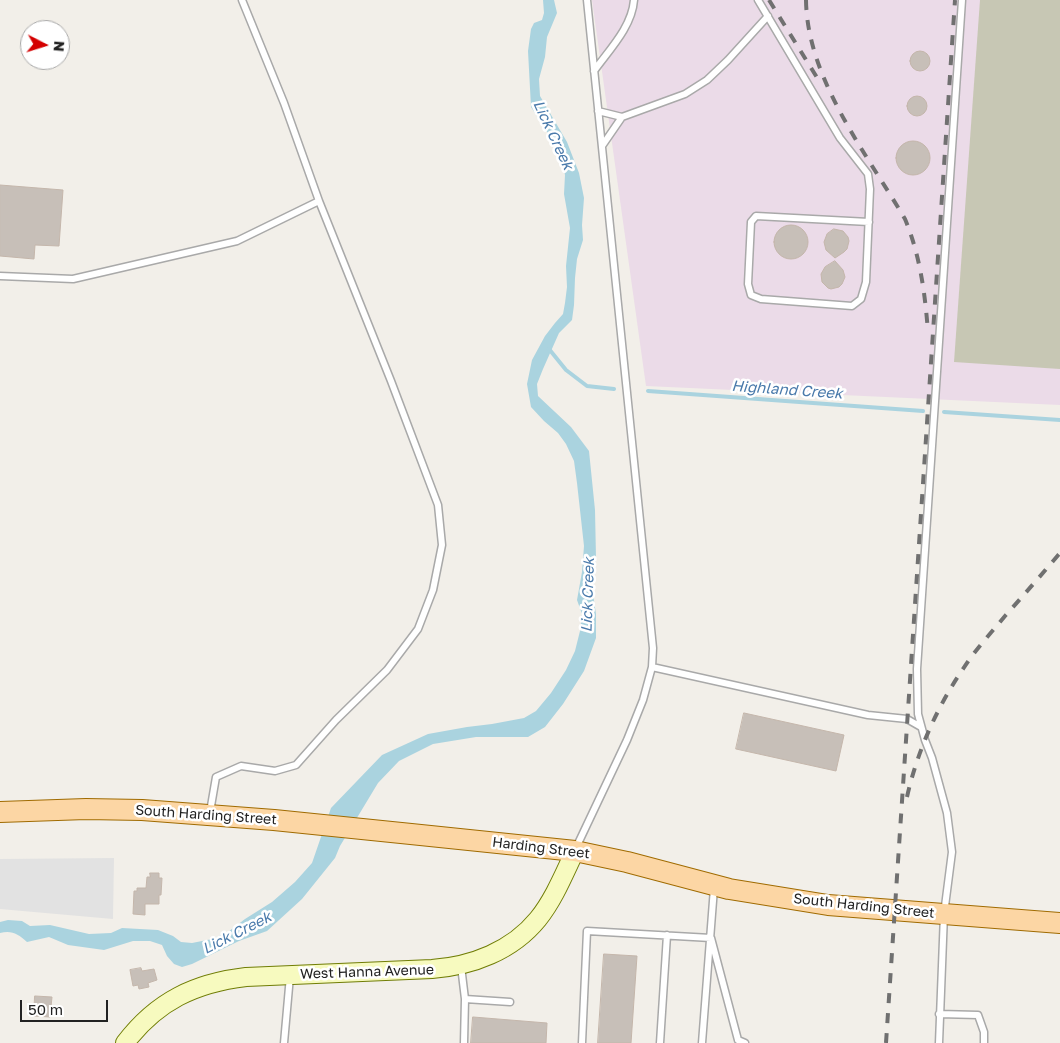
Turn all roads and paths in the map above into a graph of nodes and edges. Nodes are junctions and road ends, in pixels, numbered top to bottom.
1 (242, 0) edge
2 (587, 0) edge
3 (634, 0) edge
4 (758, 0) edge
5 (962, 0) edge
6 (768, 16) junction
7 (594, 71) junction
8 (598, 111) junction
9 (622, 117) junction
10 (602, 146) junction
11 (319, 201) junction
12 (868, 222) junction
13 (0, 276) edge
14 (652, 667) junction
15 (921, 726) junction
16 (0, 812) edge
17 (210, 815) junction
18 (411, 834) joint
19 (575, 851) junction
20 (670, 873) joint
21 (714, 885) junction
22 (944, 914) junction
23 (1060, 923) edge
24 (667, 936) junction
25 (711, 938) junction
26 (461, 965) junction
27 (290, 975) junction
28 (465, 999) junction
29 (510, 1002) dead end
30 (939, 1014) junction
31 (735, 1041) edge
32 (125, 1043) edge
33 (284, 1043) edge
34 (464, 1043) edge
35 (582, 1043) edge
36 (660, 1043) edge
37 (702, 1043) edge
38 (745, 1043) edge
39 (938, 1043) edge
40 (984, 1043) edge

1 - 11 lane
2 - 7 lane
3 - 7 lane
4 - 6 lane
5 - 15 lane
6 - 9 lane
6 - 12 lane
7 - 8 lane
8 - 9 lane
8 - 10 lane
9 - 10 lane
10 - 14 lane
11 - 13 lane
11 - 17 lane
12 - 12 lane
14 - 15 lane
14 - 19 lane
15 - 22 lane
16 - 17 main road, South Harding Street
17 - 18 main road, South Harding Street
18 - 19 main road, Harding Street
19 - 20 main road, Harding Street
19 - 26 main road, West Hanna Avenue
20 - 21 main road, South Harding Street
21 - 22 main road, South Harding Street
21 - 25 lane
22 - 23 main road, South Harding Street
22 - 30 lane
24 - 25 lane
24 - 35 lane
24 - 36 lane
25 - 31 lane
25 - 37 lane
26 - 27 main road, West Hanna Avenue
26 - 28 lane
27 - 32 main road, West Hanna Avenue
27 - 33 lane
28 - 29 lane
28 - 34 lane
30 - 39 lane
30 - 40 lane
31 - 38 lane

